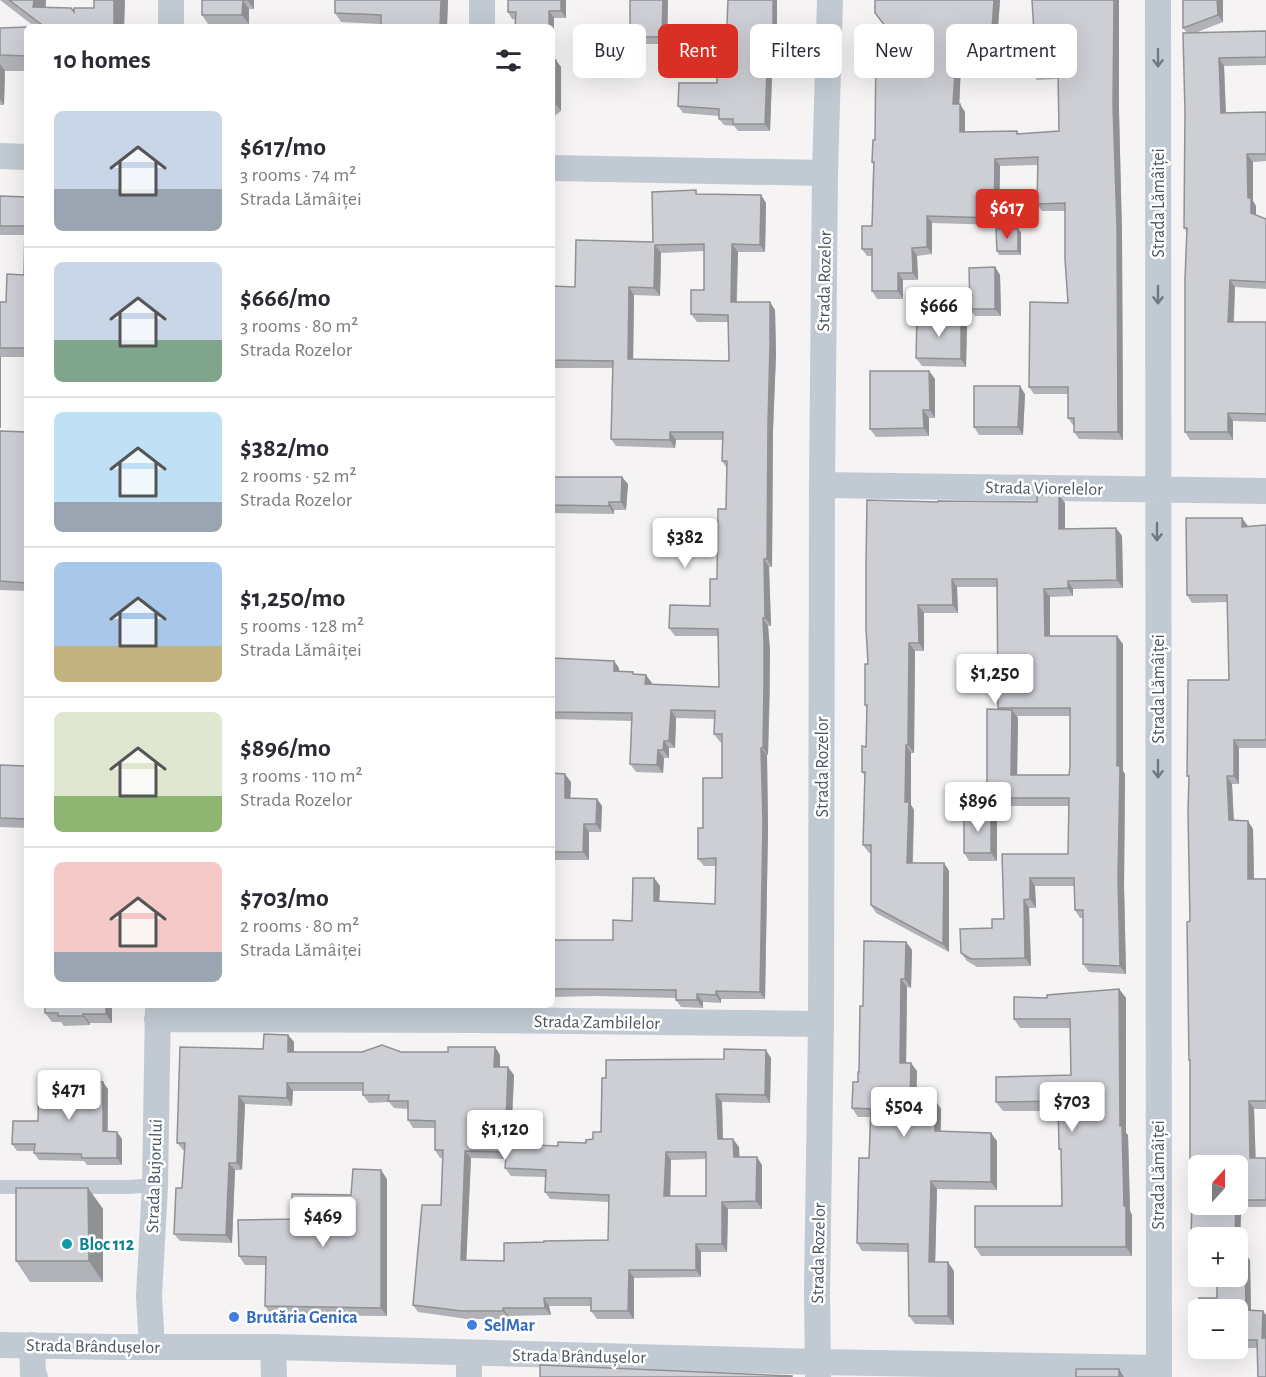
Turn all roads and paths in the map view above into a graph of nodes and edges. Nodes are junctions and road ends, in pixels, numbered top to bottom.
1 (171, 0) edge
2 (482, 0) edge
3 (830, 0) edge
4 (1158, 0) edge
5 (171, 24) edge
6 (482, 24) edge
7 (0, 156) edge
8 (24, 157) edge
9 (555, 168) edge
10 (825, 173) junction
11 (822, 485) junction
12 (1157, 489) junction
13 (1266, 490) edge
14 (158, 1012) edge
15 (476, 1013) edge
16 (821, 1024) junction
17 (155, 1185) junction
18 (0, 1187) edge
19 (0, 1345) edge
20 (32, 1345) junction
21 (152, 1347) junction
22 (273, 1347) junction
23 (469, 1365) edge
24 (818, 1370) edge
25 (1158, 1372) edge
26 (33, 1376) edge
27 (274, 1377) edge

1 - 5 street
2 - 6 street
3 - 10 street, Strada Rozelor
4 -> 12 street, Strada Lămâiței
7 - 8 street
9 - 10 street
10 - 11 street, Strada Rozelor
11 - 12 street, Strada Viorelelor
11 - 16 street, Strada Rozelor
12 - 13 street, Strada Viorelelor
12 -> 25 street, Strada Lămâiței
14 - 15 street, Strada Zambilelor
14 - 17 street, Strada Bujorului
15 - 16 street, Strada Zambilelor
16 - 24 street, Strada Rozelor
17 - 18 lane
17 - 21 street, Strada Bujorului
19 - 20 street, Strada Brândușelor
20 - 21 street, Strada Brândușelor
20 - 26 street
21 - 22 street, Strada Brândușelor
22 - 23 street, Strada Brândușelor
22 - 27 street
23 - 24 street, Strada Brândușelor
24 - 25 street, Strada Brândușelor

